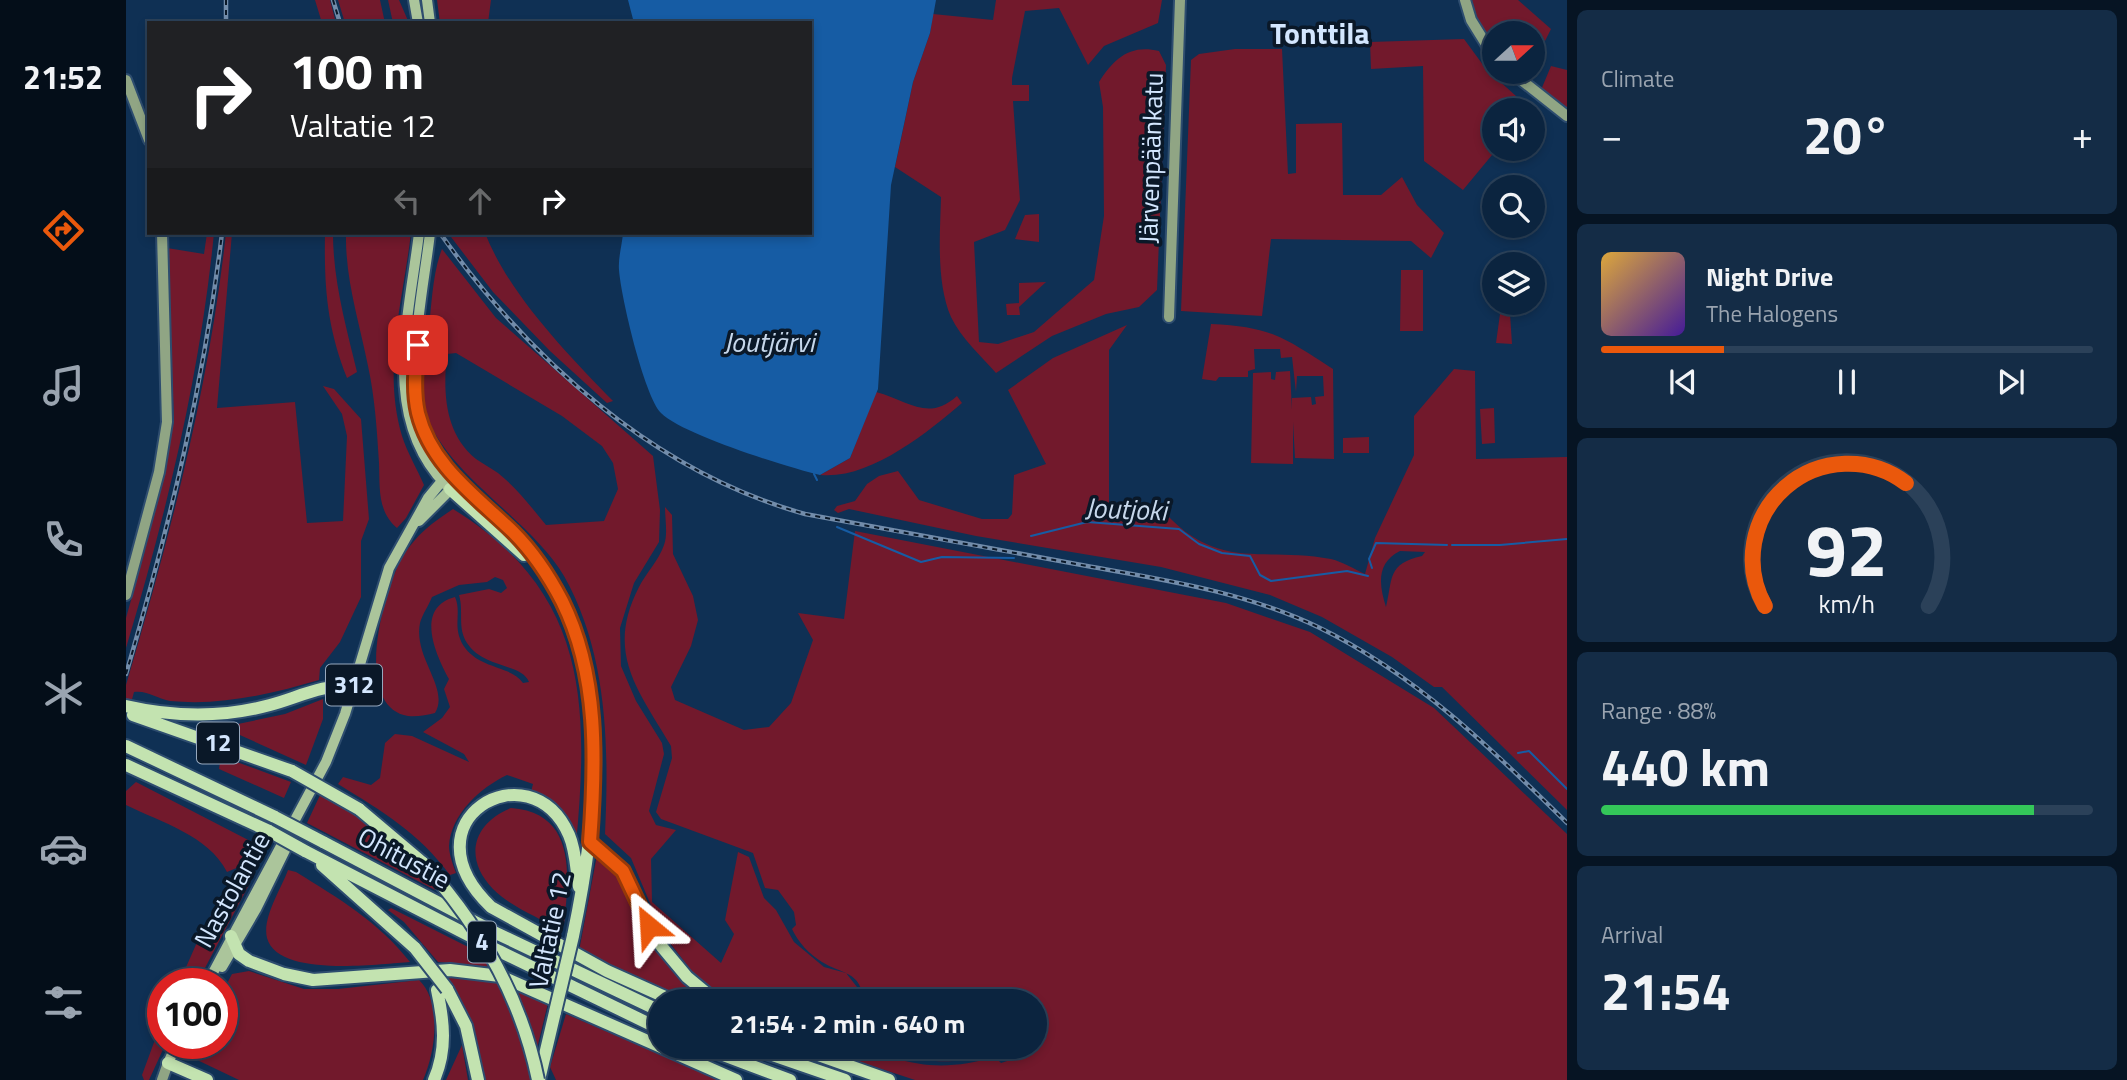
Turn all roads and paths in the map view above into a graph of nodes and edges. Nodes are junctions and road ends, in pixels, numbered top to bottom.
1 (414, 0) edge
2 (427, 0) edge
3 (1180, 0) edge
4 (1465, 0) edge
5 (418, 21) edge
6 (430, 21) edge
7 (1482, 38) edge
8 (126, 80) edge
9 (1526, 84) edge
10 (1567, 116) edge
11 (147, 136) edge
12 (162, 235) edge
13 (430, 235) edge
14 (418, 238) edge
15 (1169, 317) dead end
16 (448, 482) junction
17 (553, 585) junction
18 (126, 595) edge
19 (353, 687) junction
20 (126, 706) edge
21 (126, 712) edge
22 (145, 715) junction
23 (131, 748) edge
24 (129, 766) edge
25 (590, 842) junction
26 (306, 851) junction
27 (581, 898) junction
28 (233, 942) junction
29 (218, 968) edge
30 (648, 989) edge
31 (702, 989) edge
32 (442, 990) junction
33 (648, 1005) edge
34 (648, 1023) edge
35 (170, 1059) edge
36 (734, 1059) edge
37 (784, 1059) edge
38 (830, 1059) edge
39 (168, 1063) junction
40 (162, 1080) edge
41 (207, 1080) edge
42 (434, 1080) edge
43 (478, 1080) edge
44 (538, 1080) edge
45 (736, 1080) edge
46 (790, 1080) edge
47 (845, 1080) edge
48 (889, 1080) edge

1 - 5 main road
2 - 6 main road
3 - 15 street, Järvenpäänkatu
4 - 7 street
8 - 11 street
9 - 10 street
12 - 18 street
13 - 16 main road
14 - 16 main road
16 - 17 highway, Valtatie 12 / 12
16 - 17 highway, Valtatie 12 / 12
16 - 19 main road, Nastolantie / 312
17 - 25 highway, Valtatie 12 / 12
19 - 22 highway
19 - 28 main road, Nastolantie / 312
20 - 22 highway
21 - 22 highway, 12
22 - 44 highway, 12, bridge
23 - 33 highway, Ohitustie / 4, bridge
24 - 26 highway, Ohitustie / 4, bridge
25 - 27 highway, Valtatie 12 / 12
25 - 31 highway
26 - 32 highway, bridge
26 - 34 highway, Ohitustie / 4
27 - 30 highway
27 - 44 highway, Valtatie 12 / 12, bridge
28 - 29 main road, Nastolantie / 312
28 - 45 highway
32 - 42 highway
32 - 43 highway
35 - 39 main road
36 - 46 highway
37 - 47 highway
38 - 48 highway
39 - 40 street
39 - 41 highway

